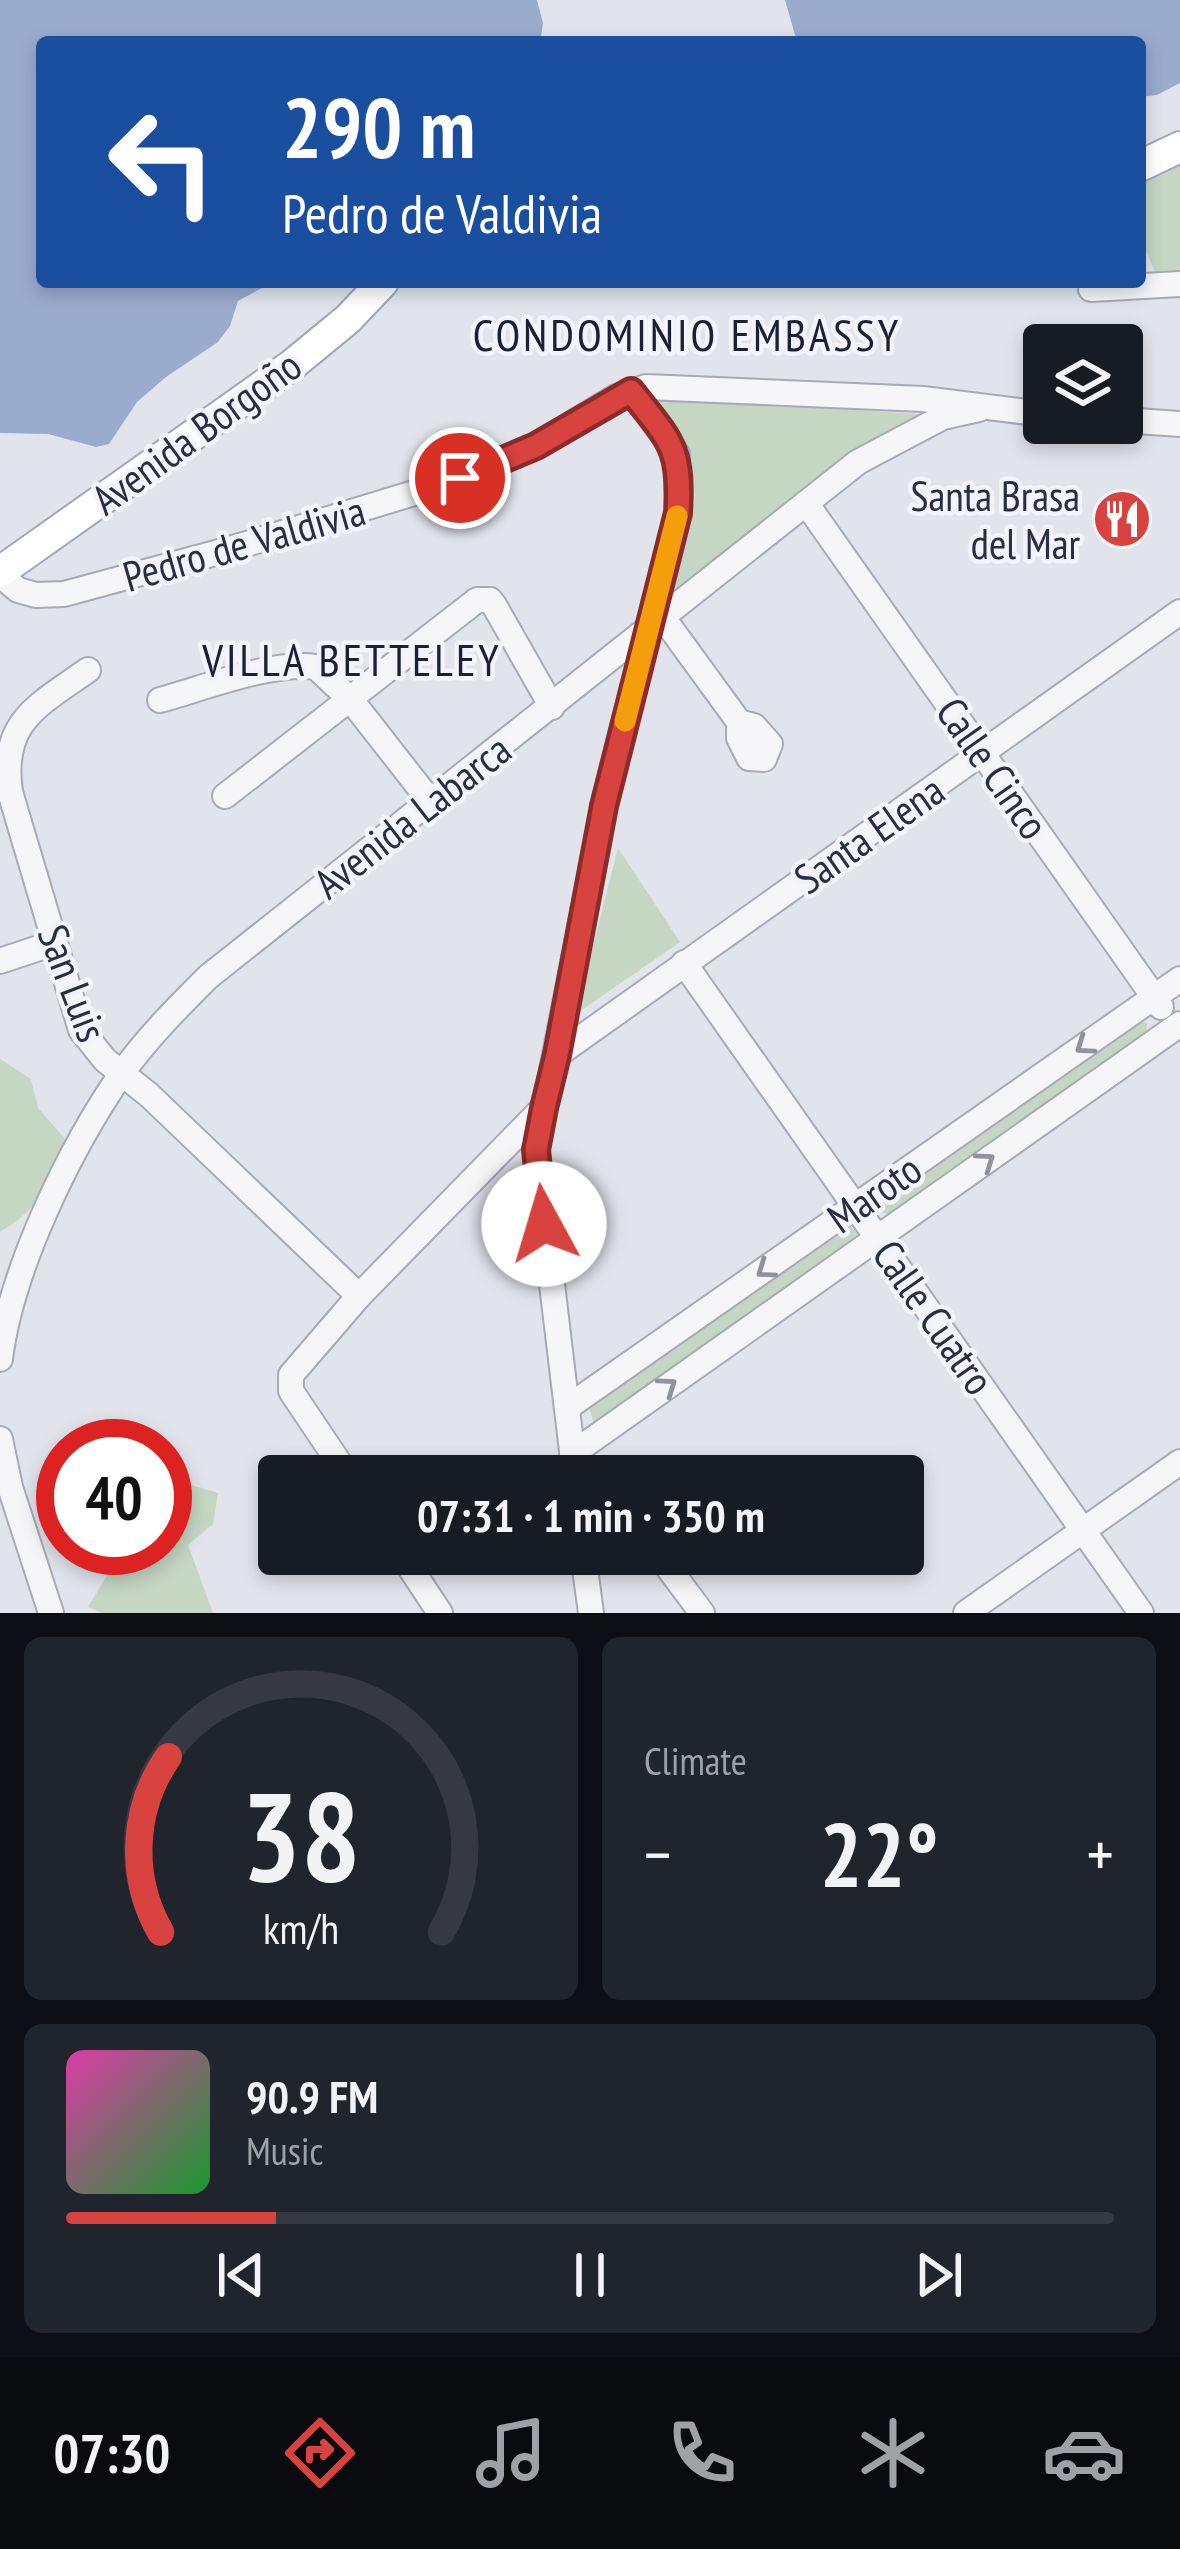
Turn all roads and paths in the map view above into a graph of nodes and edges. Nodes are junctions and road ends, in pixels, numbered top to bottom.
1 (1180, 147) edge
2 (1146, 163) edge
3 (1180, 284) edge
4 (1146, 286) edge
5 (377, 288) edge
6 (1108, 288) edge
7 (1090, 289) dead end
8 (631, 391) junction
9 (979, 409) junction
10 (1023, 412) edge
11 (1143, 421) edge
12 (1180, 424) edge
13 (806, 503) junction
14 (0, 574) edge
15 (1180, 612) edge
16 (656, 625) junction
17 (88, 670) dead end
18 (160, 700) dead end
19 (351, 700) junction
20 (552, 707) junction
21 (739, 722) dead end
22 (983, 754) junction
23 (225, 796) dead end
24 (430, 801) junction
25 (54, 944) junction
26 (0, 961) edge
27 (684, 963) junction
28 (1180, 979) edge
29 (1154, 997) junction
30 (1178, 1028) edge
31 (557, 1055) junction
32 (121, 1075) junction
33 (544, 1108) junction
34 (856, 1206) junction
35 (878, 1238) junction
36 (358, 1296) junction
37 (0, 1359) edge
38 (568, 1408) junction
39 (0, 1439) edge
40 (334, 1455) edge
41 (573, 1455) edge
42 (587, 1455) edge
43 (1180, 1462) edge
44 (1084, 1530) junction
45 (414, 1575) edge
46 (586, 1575) edge
47 (674, 1575) edge
48 (51, 1613) edge
49 (440, 1613) edge
50 (591, 1613) edge
51 (702, 1613) edge
52 (966, 1613) edge
53 (1141, 1613) edge

1 - 2 main road
3 - 4 street
5 - 14 main road, Avenida Borgoño
6 - 7 street
8 - 9 street, Pedro de Valdivia
8 - 14 street, Pedro de Valdivia
8 - 16 street
9 - 10 street, Pedro de Valdivia
9 - 13 street, Avenida Labarca
11 - 12 street
13 - 16 street, Avenida Labarca
13 - 22 street, Calle Cinco
15 - 22 street, Santa Elena
16 - 20 street, Avenida Labarca
16 - 21 street
16 - 31 street
17 - 25 street, San Luis
18 - 19 street
19 - 20 street
19 - 23 street
19 - 24 street
20 - 24 street, Avenida Labarca
22 - 27 street, Santa Elena
22 - 29 street, Calle Cinco
24 - 32 street, Avenida Labarca
25 - 26 street
25 - 32 street, San Luis
27 - 31 street, Santa Elena
27 - 34 street, Calle Cuatro
28 - 29 street, Maroto
29 - 30 street, Calle Cinco
29 -> 34 street, Maroto
35 -> 30 street, Maroto
31 - 33 street
32 - 36 street, San Luis
32 - 37 street, Avenida Labarca
33 - 36 street
33 - 38 street
34 - 35 street, Calle Cuatro
34 -> 38 street, Maroto
42 -> 35 street, Maroto
35 - 44 street, Calle Cuatro
36 - 40 street
38 - 41 street
39 - 48 street
43 - 44 street
44 - 52 street
44 - 53 street, Calle Cuatro
45 - 49 street
46 - 50 street
47 - 51 street

